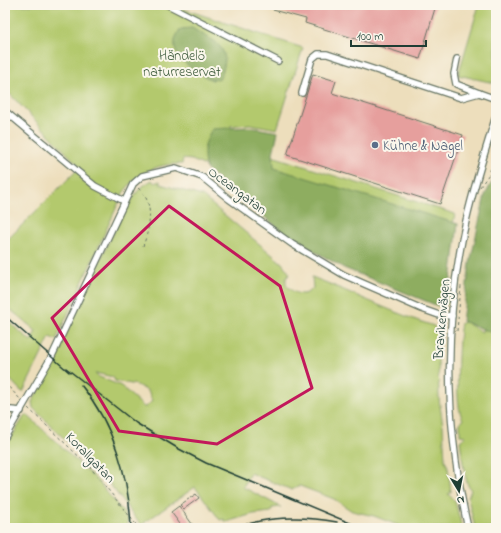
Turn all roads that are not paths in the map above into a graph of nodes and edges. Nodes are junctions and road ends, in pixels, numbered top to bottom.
1 (168, 5) edge
2 (278, 60) dead end
3 (457, 60) dead end
4 (302, 93) dead end
5 (479, 93) junction
6 (496, 98) edge
7 (5, 111) edge
8 (496, 116) edge
9 (124, 200) junction
10 (452, 316) junction
11 (21, 411) junction
12 (5, 412) edge
13 (6, 433) edge
14 (468, 528) edge

1 - 2 street
3 - 5 street
4 - 5 street
5 - 6 street
7 - 9 street
8 - 10 street, Bravikenvägen
9 - 10 street, Oceangatan
9 - 11 street
10 - 14 street, Bravikenvägen
11 - 12 street
11 - 13 street

